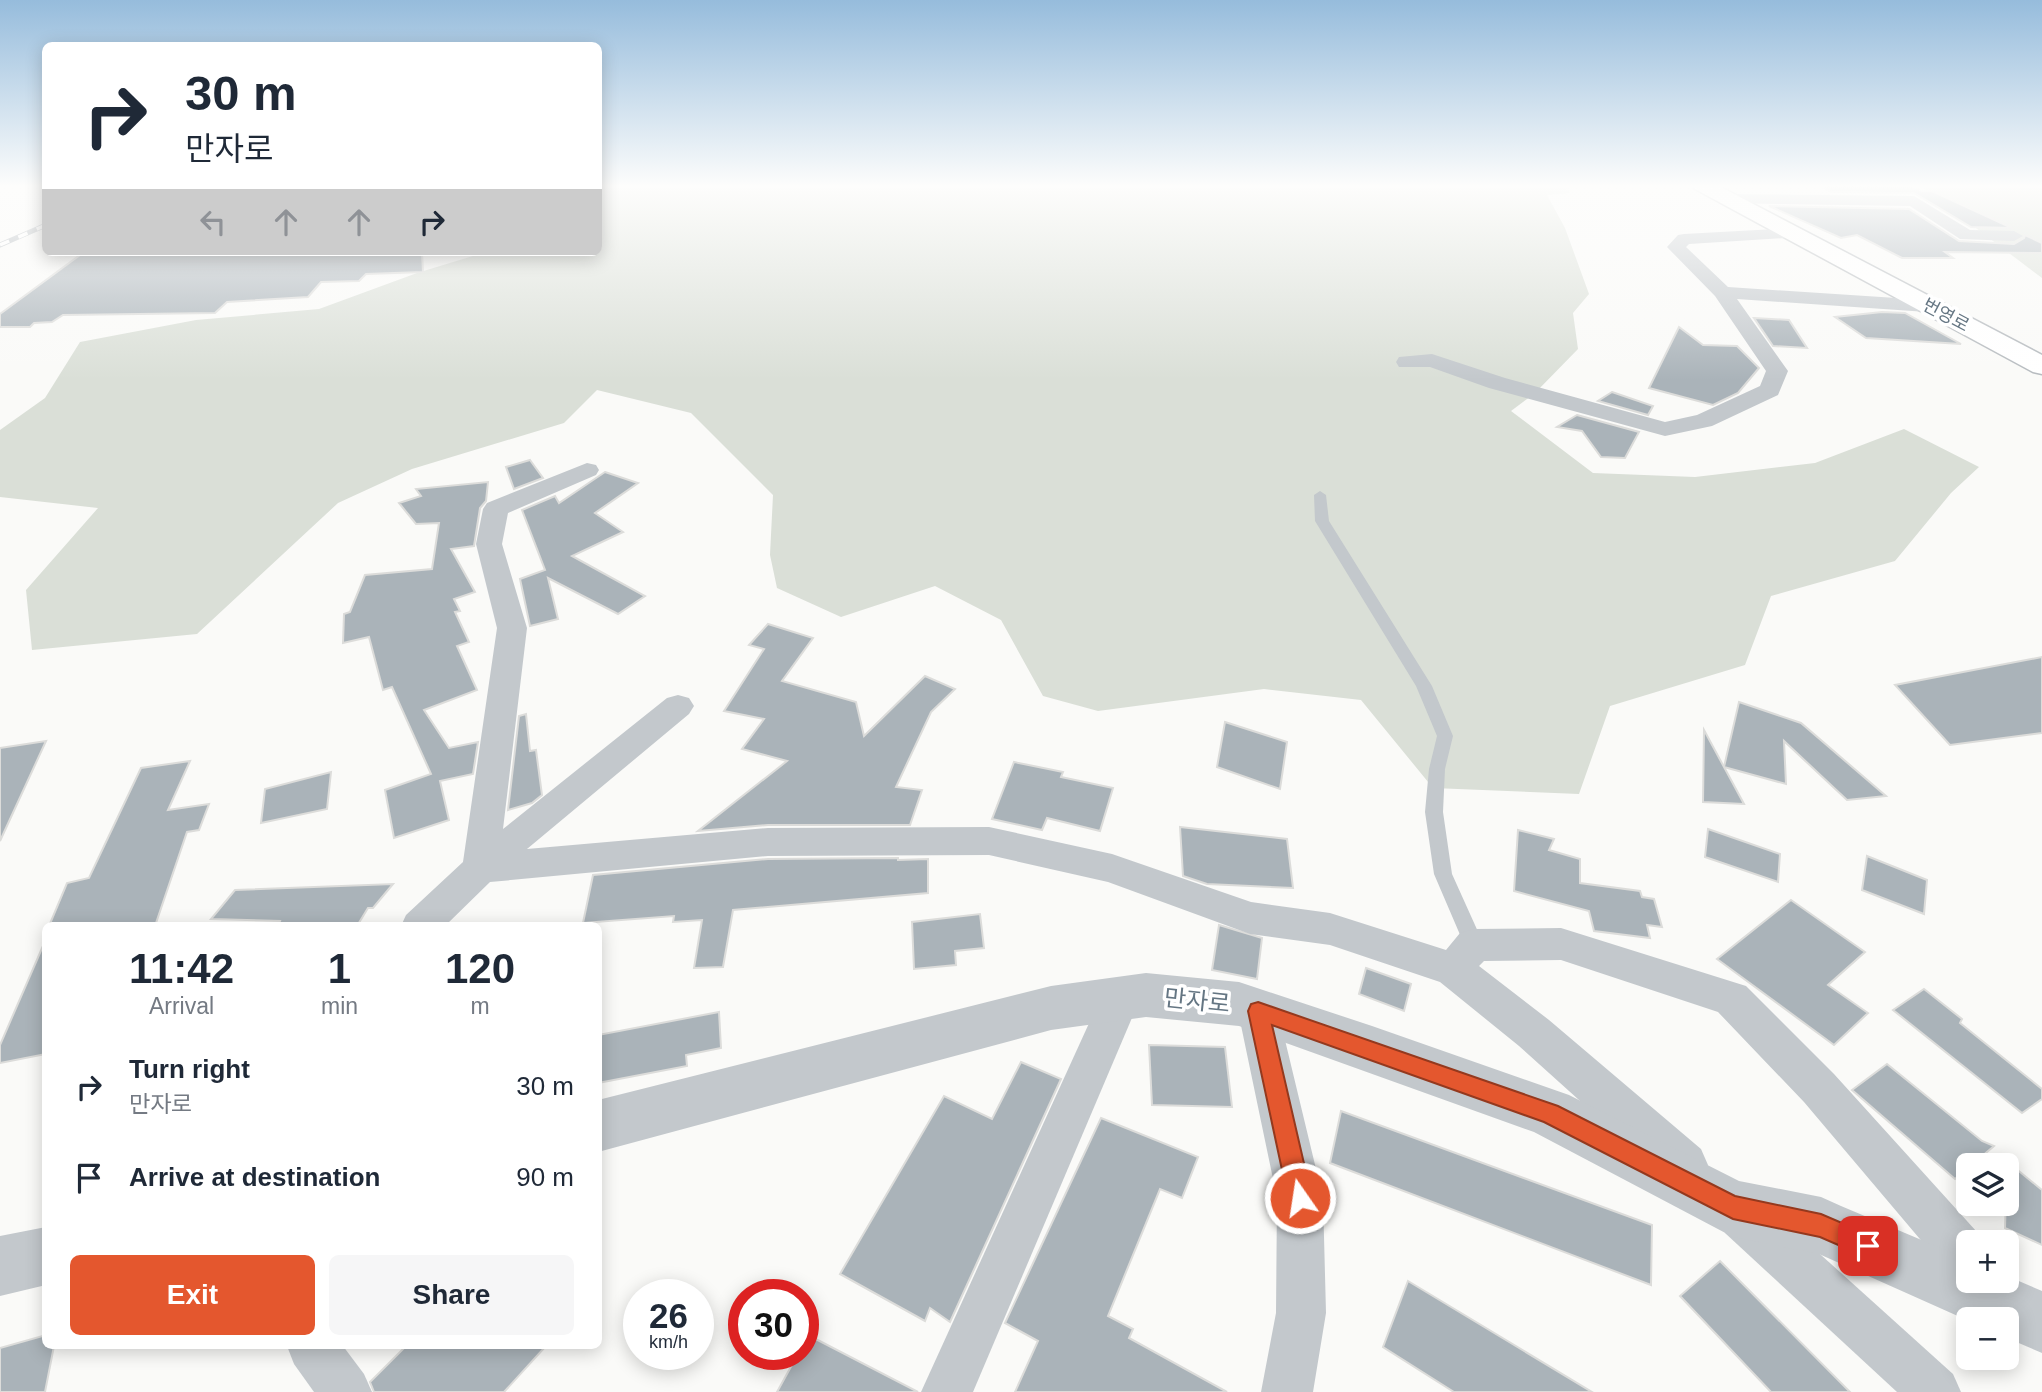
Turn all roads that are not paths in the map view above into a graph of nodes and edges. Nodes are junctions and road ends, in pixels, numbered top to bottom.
1 (1679, 250) edge
2 (1826, 250) edge
3 (1722, 292) junction
4 (1927, 306) junction
5 (1407, 362) dead end
6 (2042, 366) edge
7 (587, 470) dead end
8 (1320, 495) dead end
9 (678, 706) dead end
10 (480, 868) junction
11 (424, 922) edge
12 (1463, 957) junction
13 (1120, 999) junction
14 (1258, 1011) junction
15 (602, 1125) edge
16 (1733, 1208) junction
17 (1956, 1245) edge
18 (42, 1257) edge
19 (0, 1266) edge
20 (2013, 1304) edge
21 (314, 1349) edge
22 (346, 1392) edge
23 (947, 1392) edge
24 (1287, 1392) edge
25 (1935, 1392) edge

1 - 3 street
2 - 4 main road, 번영로
3 - 4 street
3 - 5 street
4 - 6 main road, 번영로
7 - 10 street
8 - 12 lane
9 - 10 street
10 - 11 street
10 - 12 street
12 - 16 street
12 - 17 street
13 - 14 street, 만자로
13 - 15 street, 만자로
13 - 23 street
14 - 16 street, 만자로
14 - 24 street
16 - 20 street, 만자로
16 - 25 street
18 - 19 street
21 - 22 street

